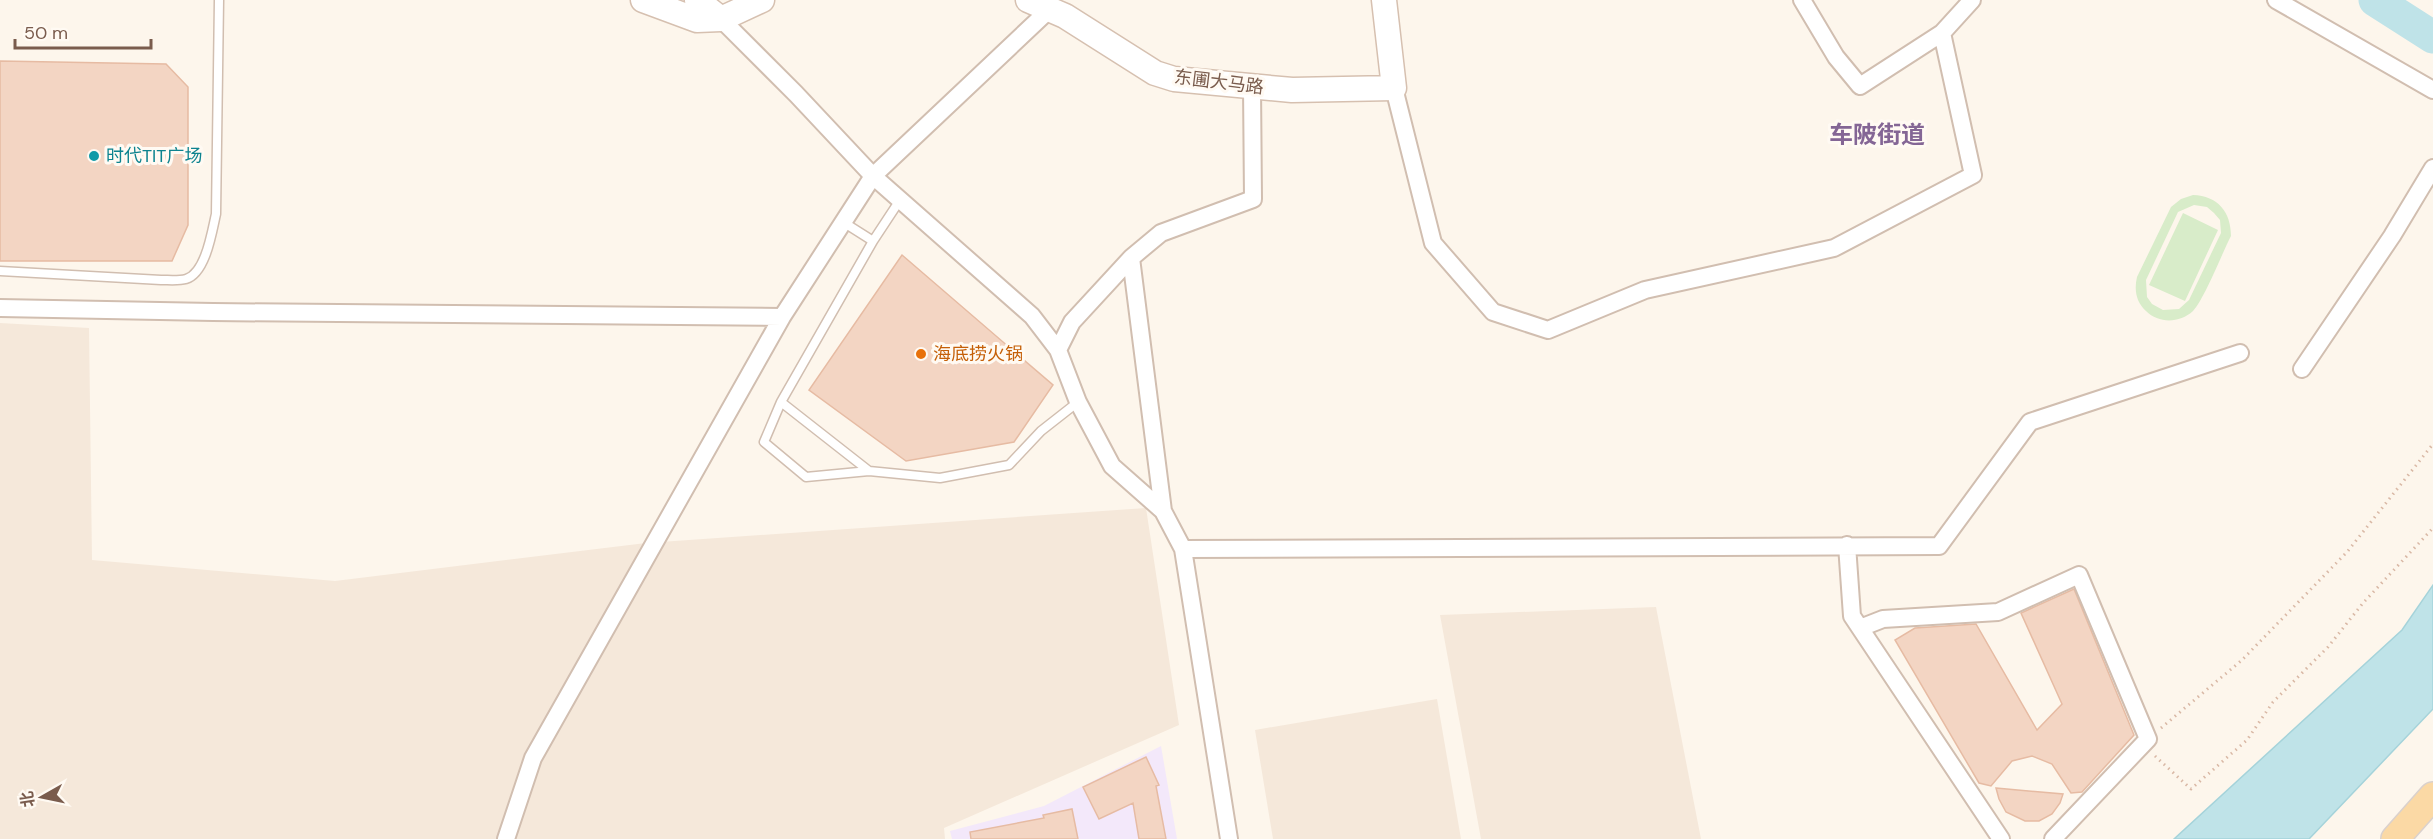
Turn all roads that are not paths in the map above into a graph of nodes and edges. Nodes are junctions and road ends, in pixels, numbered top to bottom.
1 (219, 0) edge
2 (643, 0) edge
3 (697, 0) edge
4 (762, 0) edge
5 (1028, 0) edge
6 (1384, 0) edge
7 (1802, 0) edge
8 (1972, 0) edge
9 (2276, 0) edge
10 (1050, 9) junction
11 (721, 20) junction
12 (1942, 33) junction
13 (1251, 87) junction
14 (1394, 88) junction
15 (2433, 90) edge
16 (2433, 168) edge
17 (873, 176) junction
18 (900, 200) junction
19 (843, 222) junction
20 (873, 241) junction
21 (1131, 258) junction
22 (0, 271) edge
23 (0, 308) edge
24 (782, 317) junction
25 (1058, 350) junction
26 (2240, 353) dead end
27 (2302, 369) dead end
28 (781, 402) junction
29 (1078, 402) junction
30 (869, 471) junction
31 (1163, 510) junction
32 (1847, 545) junction
33 (1183, 549) junction
34 (1860, 628) junction
35 (2433, 796) edge
36 (506, 839) edge
37 (1229, 839) edge
38 (2001, 839) edge
39 (2053, 839) edge
40 (2395, 839) edge

1 - 22 lane
2 - 11 street
3 - 11 street
4 - 11 street
5 - 10 street, 东圃大马路
6 - 14 street
7 - 12 street
8 - 12 street
9 - 15 street
10 - 13 street, 东圃大马路
10 - 17 street
11 - 17 street
12 - 14 street
13 - 14 street, 东圃大马路
13 - 21 street
16 - 27 street
17 - 18 street
17 - 19 street
18 - 20 lane
18 - 25 street
19 - 20 lane
19 - 24 street
20 - 28 lane
21 - 25 street
21 - 31 street
23 - 24 street
24 - 36 street
25 - 29 street
26 - 32 street
28 - 30 lane
28 - 30 lane
29 - 30 lane
29 - 31 street
31 - 33 street
32 - 33 street
32 - 34 street
33 - 37 street
34 - 38 street
34 - 39 street
35 - 40 main road

